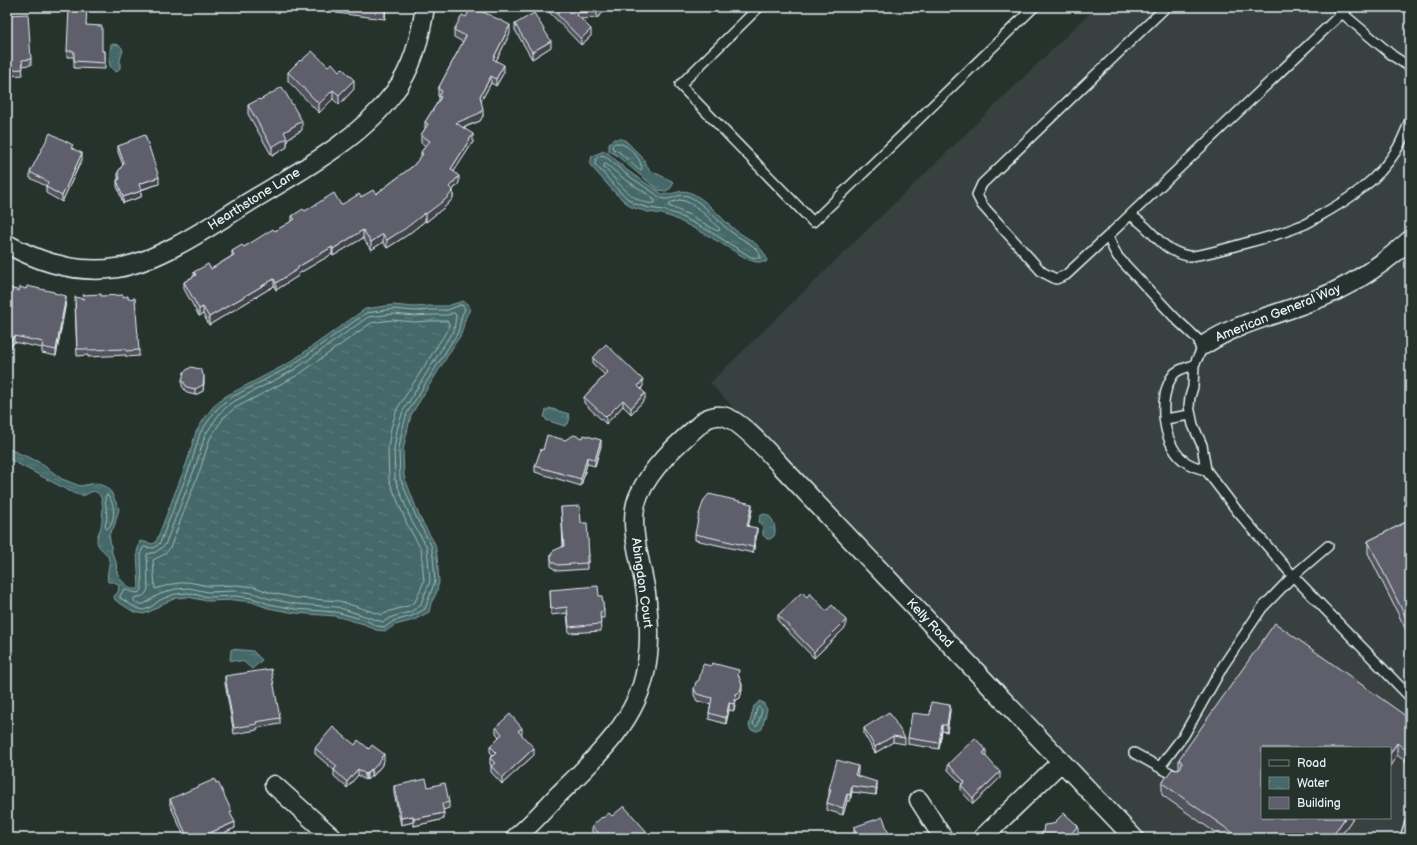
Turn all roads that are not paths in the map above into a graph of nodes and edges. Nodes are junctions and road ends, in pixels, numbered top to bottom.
1 (425, 7) edge
2 (759, 7) edge
3 (1034, 7) edge
4 (1166, 7) edge
5 (1342, 9) edge
6 (1410, 68) edge
7 (1410, 120) edge
8 (1130, 215) junction
9 (1108, 236) junction
10 (7, 244) edge
11 (1407, 247) edge
12 (1204, 345) junction
13 (1194, 365) junction
14 (1190, 415) junction
15 (721, 416) joint
16 (1164, 419) junction
17 (1206, 470) junction
18 (1328, 546) dead end
19 (1294, 576) junction
20 (1410, 697) edge
21 (1134, 753) dead end
22 (1061, 762) junction
23 (1159, 767) junction
24 (1176, 776) edge
25 (274, 785) dead end
26 (919, 800) dead end
27 (1410, 822) edge
28 (333, 838) edge
29 (516, 838) edge
30 (943, 838) edge
31 (982, 838) edge
32 (1134, 838) edge
33 (1405, 838) edge

1 - 10 street, Hearthstone Lane
2 - 3 lane
4 - 9 lane
5 - 6 lane
5 - 8 lane
7 - 8 lane
8 - 9 lane
9 - 12 lane
11 - 12 street, American General Way
12 - 13 lane
13 - 14 lane
13 - 16 lane
14 - 16 lane
14 - 17 lane
15 - 22 street, Kelly Road
15 - 29 street, Abingdon Court
16 - 17 lane
17 - 19 lane
18 - 19 lane
19 - 20 lane
19 - 23 lane
21 - 23 lane
22 - 31 street
22 - 32 street, Kelly Road
23 - 24 lane
25 - 28 street
26 - 30 street
27 - 33 lane

